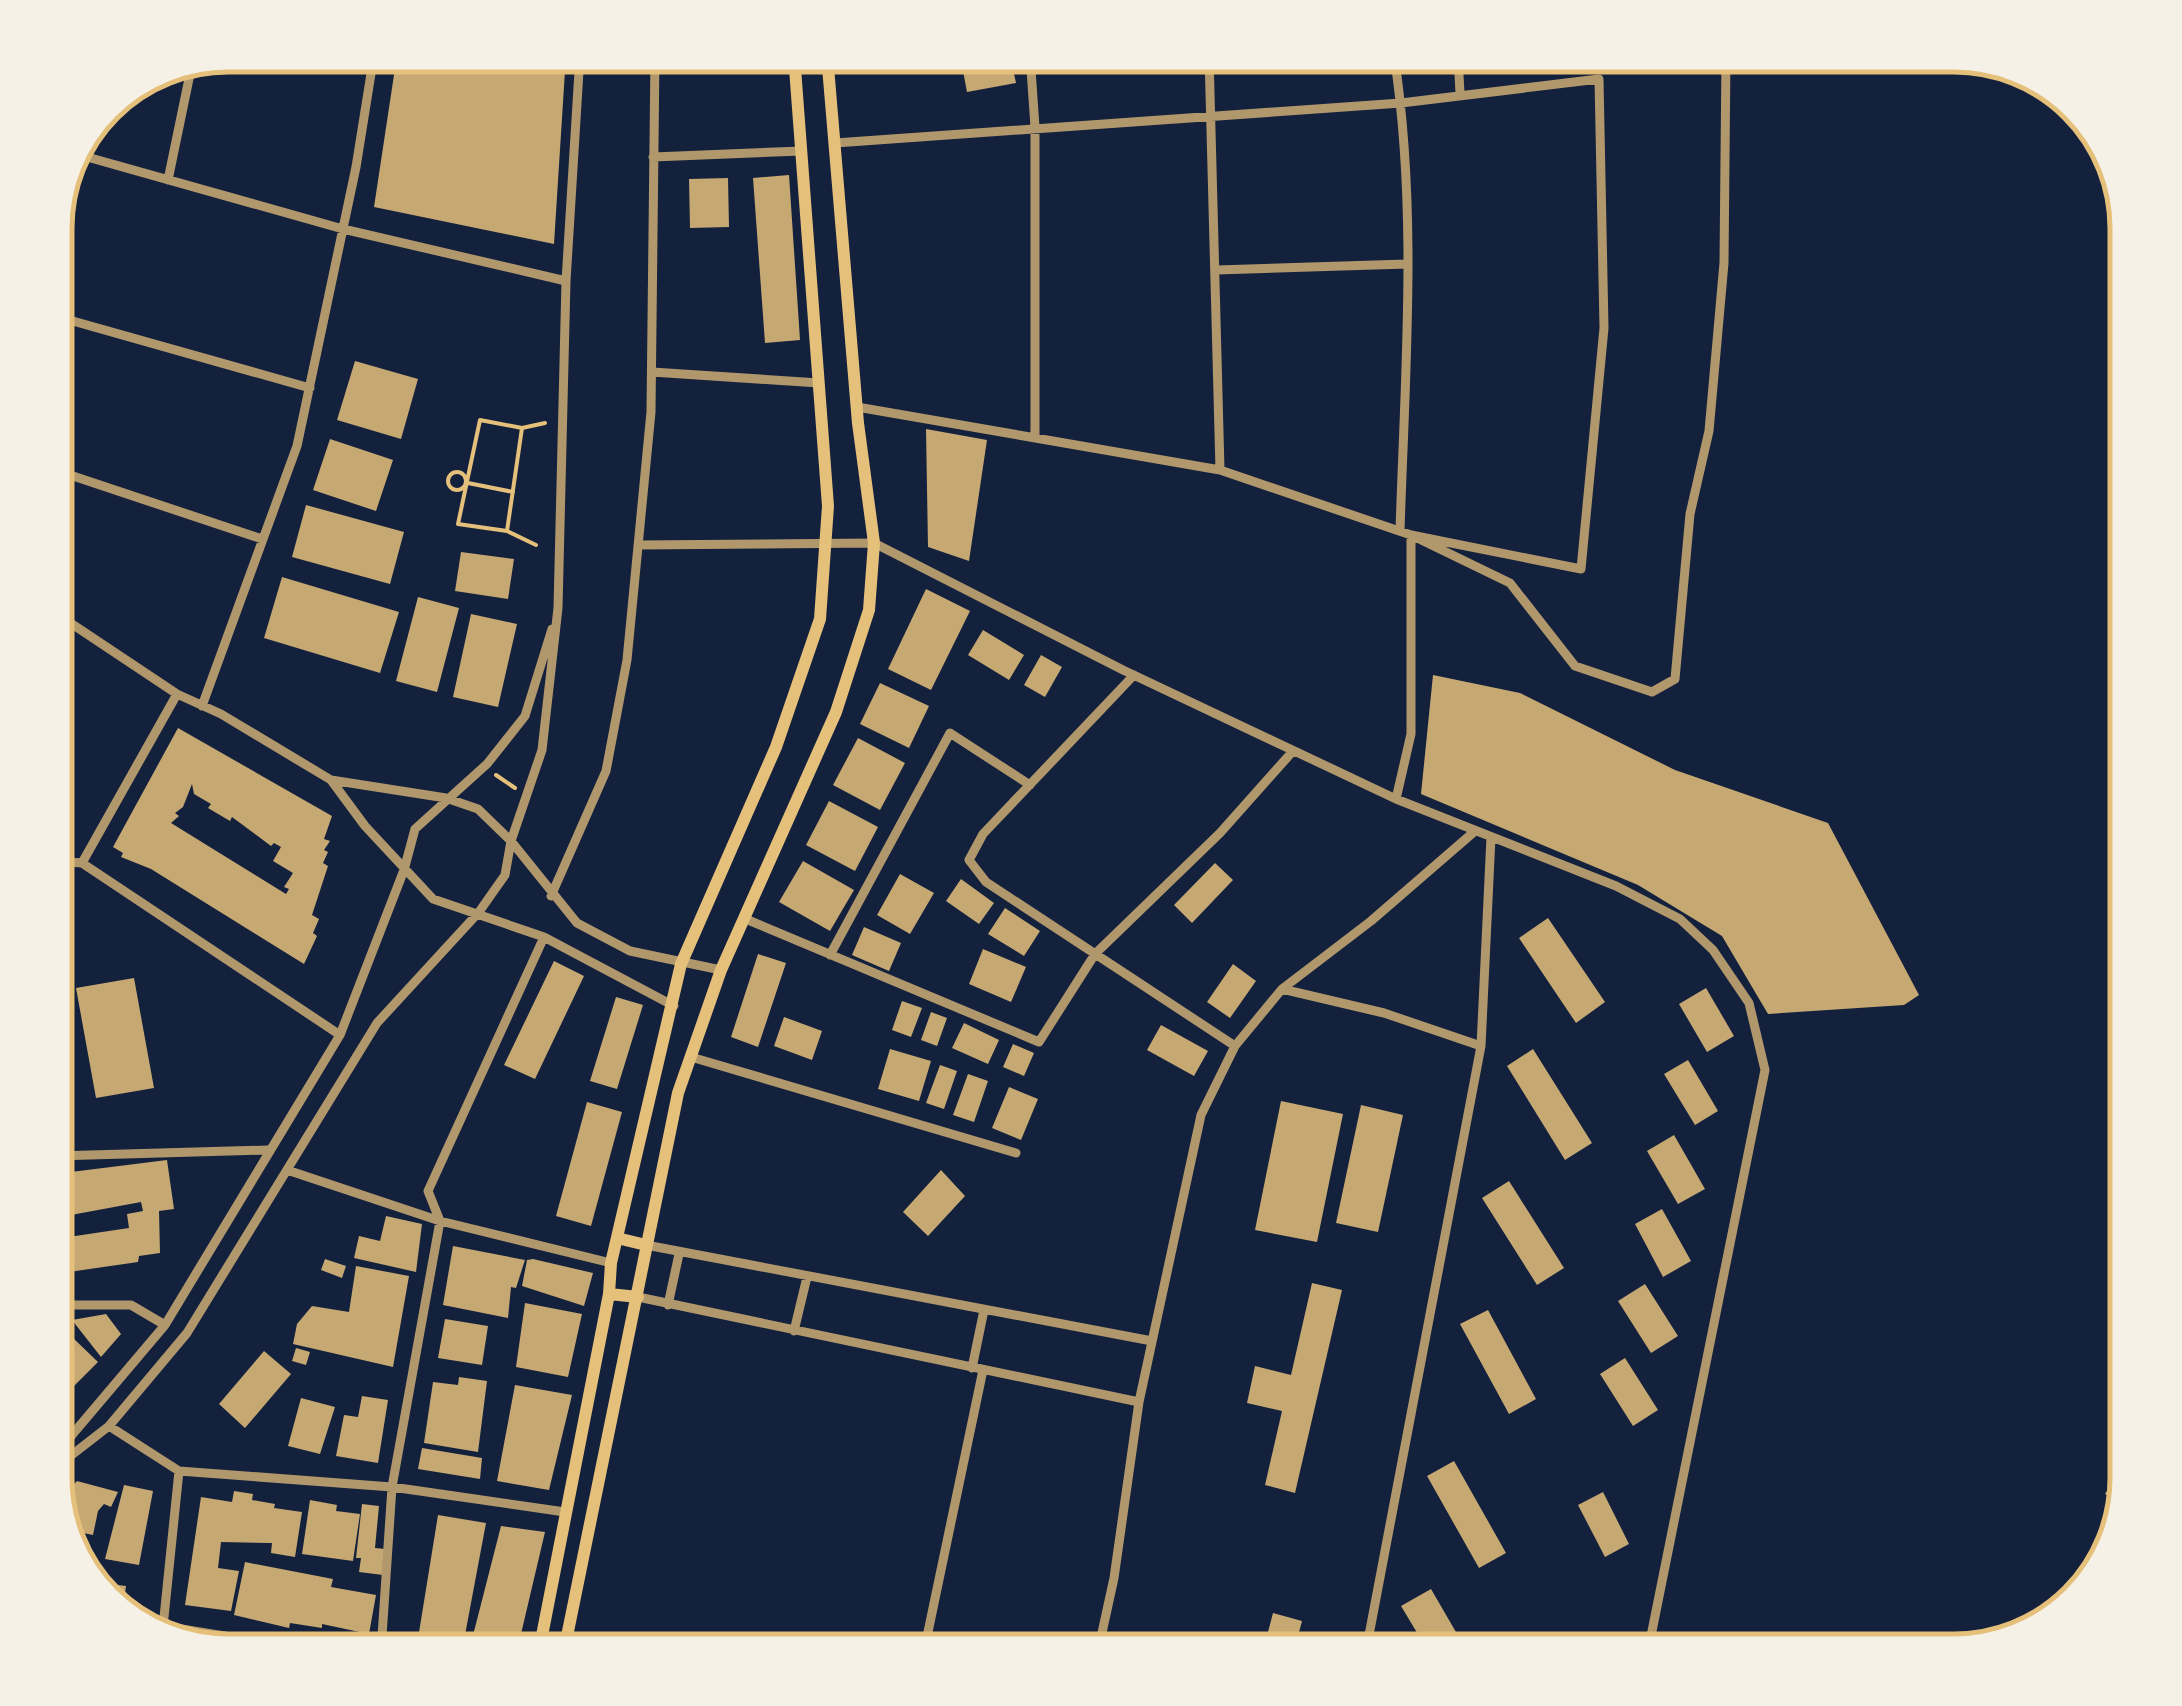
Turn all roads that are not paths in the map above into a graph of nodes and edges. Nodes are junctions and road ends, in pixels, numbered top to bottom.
1 (371, 72) edge
2 (579, 72) edge
3 (655, 72) edge
4 (795, 72) edge
5 (828, 72) edge
6 (1031, 72) edge
7 (1210, 72) edge
8 (1396, 72) edge
9 (1459, 72) edge
10 (1726, 72) edge
11 (189, 78) edge
12 (1460, 94) junction
13 (1401, 103) junction
14 (1213, 114) junction
15 (1035, 127) junction
16 (834, 143) junction
17 (802, 151) junction
18 (653, 157) junction
19 (90, 158) edge
20 (168, 180) junction
21 (342, 229) junction
22 (1408, 264) junction
23 (1216, 270) junction
24 (566, 281) junction
25 (73, 321) edge
26 (652, 372) junction
27 (819, 383) junction
28 (310, 388) junction
29 (857, 408) junction
30 (1035, 435) junction
31 (1220, 470) junction
32 (73, 476) edge
33 (1406, 533) junction
34 (262, 540) junction
35 (874, 543) junction
36 (826, 544) junction
37 (638, 545) junction
38 (558, 608) junction
39 (73, 625) edge
40 (1134, 675) junction
41 (177, 694) junction
42 (202, 706) junction
43 (1293, 751) junction
44 (331, 780) junction
45 (1030, 785) junction
46 (446, 798) junction
47 (1396, 798) junction
48 (1475, 831) junction
49 (1490, 837) junction
50 (511, 841) junction
51 (73, 862) edge
52 (82, 863) junction
53 (404, 870) junction
54 (551, 896) junction
55 (479, 912) junction
56 (748, 920) junction
57 (544, 937) junction
58 (1095, 954) junction
59 (830, 955) junction
60 (681, 964) junction
61 (722, 970) junction
62 (1282, 989) junction
63 (674, 1006) junction
64 (340, 1035) junction
65 (1236, 1046) junction
66 (1481, 1046) junction
67 (692, 1056) junction
68 (268, 1150) junction
69 (1016, 1152) dead end
70 (73, 1156) edge
71 (287, 1170) junction
72 (440, 1221) junction
73 (618, 1238) junction
74 (646, 1245) junction
75 (679, 1254) junction
76 (611, 1263) junction
77 (807, 1277) junction
78 (609, 1294) junction
79 (638, 1297) junction
80 (73, 1305) edge
81 (668, 1305) junction
82 (984, 1310) junction
83 (165, 1325) junction
84 (794, 1331) junction
85 (1152, 1341) junction
86 (977, 1369) junction
87 (1139, 1402) junction
88 (109, 1426) junction
89 (73, 1434) edge
90 (73, 1454) edge
91 (178, 1471) junction
92 (392, 1487) junction
93 (565, 1512) junction
94 (164, 1619) edge
95 (383, 1634) edge
96 (543, 1634) edge
97 (568, 1634) edge
98 (927, 1634) edge
99 (1102, 1634) edge
100 (1369, 1634) edge
101 (1651, 1634) edge

1 - 21 street
2 - 24 street
3 - 18 street
4 - 17 main road
5 - 16 main road
6 - 15 street
7 - 14 street
8 - 13 street
9 - 12 street
10 - 33 street
11 - 20 street
12 - 13 street
12 - 33 street
13 - 14 street
13 - 22 street
14 - 15 street
14 - 23 street
15 - 16 street
15 - 30 street
16 - 29 main road
17 - 18 street
17 - 27 main road
18 - 26 street
19 - 20 street
20 - 21 street
21 - 24 street
21 - 28 street
22 - 23 street
22 - 33 street
23 - 31 street
24 - 38 street
25 - 28 street
26 - 27 street
26 - 37 street
27 - 36 main road
28 - 34 street
29 - 30 street
29 - 35 main road
30 - 31 street
31 - 33 street
32 - 34 street
33 - 47 street
34 - 42 street
35 - 36 street
35 - 40 street
35 - 56 main road
36 - 37 street
36 - 60 main road
37 - 54 street
38 - 46 street
38 - 50 street
39 - 41 street
40 - 43 street
40 - 45 street
41 - 42 street
41 - 52 street
42 - 44 street
43 - 47 street
43 - 58 street
44 - 46 street
44 - 53 street
45 - 58 street
45 - 59 street
46 - 50 street
46 - 53 street
47 - 48 street
48 - 49 street
48 - 62 street
49 - 66 street
49 - 101 street
50 - 54 street
50 - 55 street
51 - 52 street
52 - 64 street
53 - 55 street
53 - 64 street
54 - 60 street
55 - 57 street
55 - 71 street
56 - 59 street
56 - 61 main road
57 - 63 street
57 - 72 street
58 - 59 street
58 - 65 street
60 - 61 street
60 - 63 main road
61 - 67 main road
62 - 65 street
62 - 66 street
63 - 73 main road
64 - 68 street
65 - 85 street
66 - 100 street
67 - 69 street
67 - 74 main road
68 - 70 street
68 - 83 street
71 - 72 street
71 - 88 street
72 - 76 street
72 - 92 street
73 - 74 main road
73 - 76 main road
74 - 75 street
74 - 79 main road
75 - 77 street
75 - 81 street
76 - 78 main road
77 - 82 street
77 - 84 street
78 - 79 main road
78 - 93 main road
79 - 81 street
79 - 97 main road
80 - 83 street
81 - 84 street
82 - 85 street
82 - 86 street
83 - 89 street
84 - 86 street
85 - 87 street
86 - 87 street
86 - 98 street
87 - 99 street
88 - 90 street
88 - 91 street
91 - 92 street
91 - 94 street
92 - 93 street
92 - 95 street
93 - 96 main road

